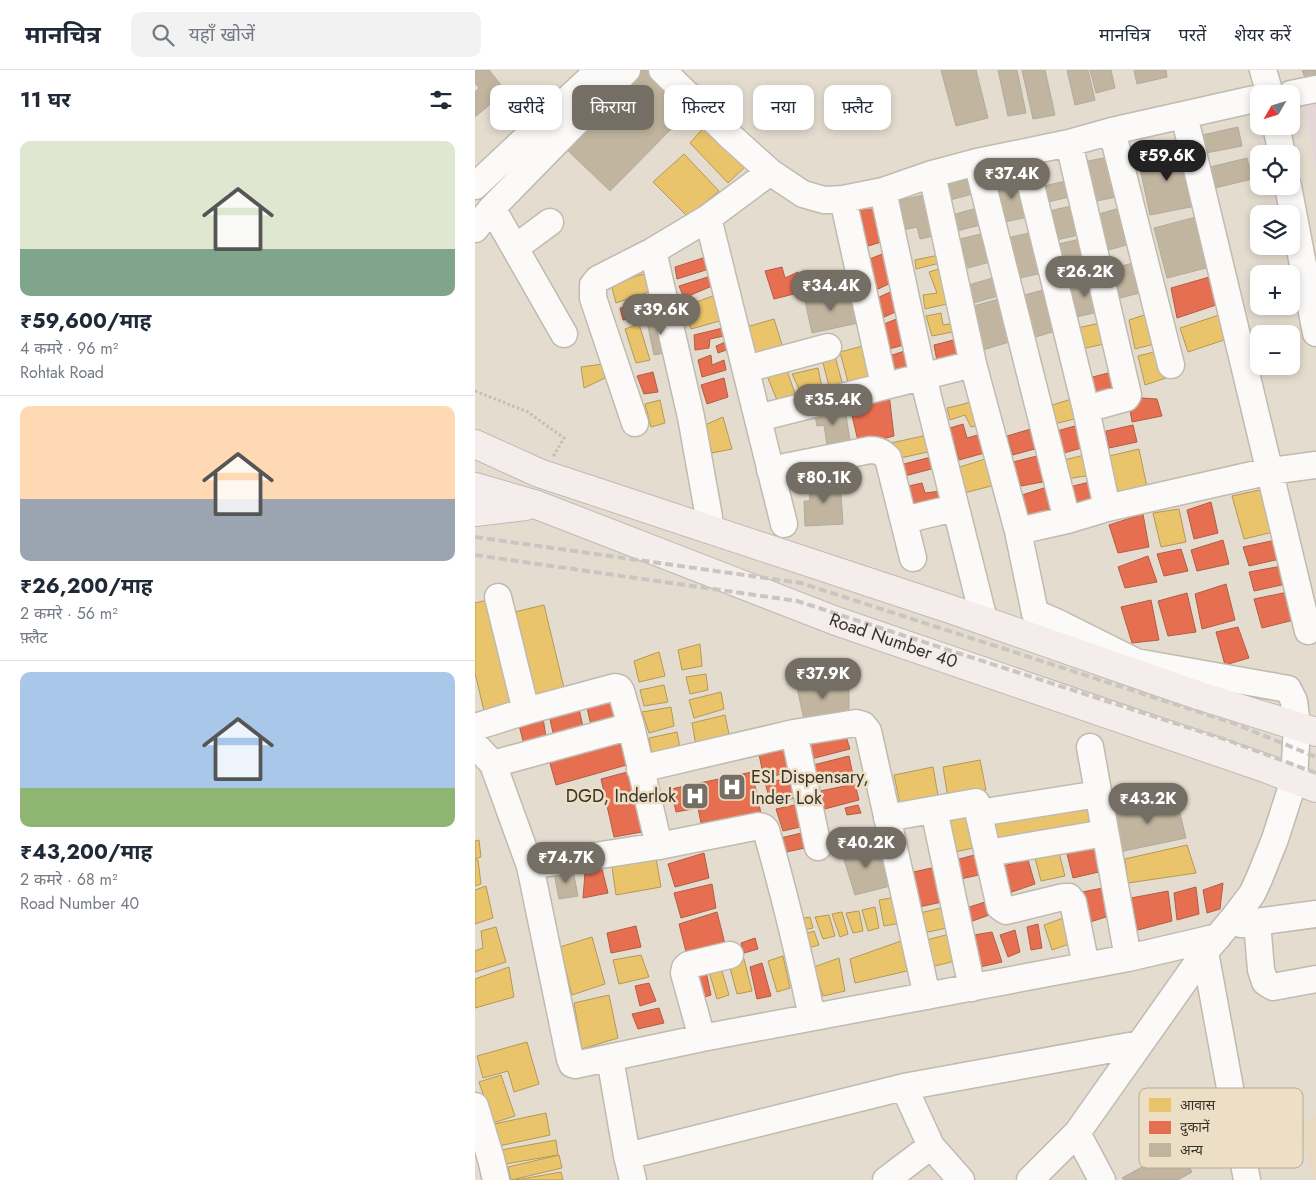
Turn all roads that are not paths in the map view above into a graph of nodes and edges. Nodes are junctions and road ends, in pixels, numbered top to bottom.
1 (599, 70) edge
2 (627, 70) edge
3 (661, 70) edge
4 (1263, 70) edge
5 (1267, 85) edge
6 (1316, 90) edge
7 (1300, 93) edge
8 (1250, 100) edge
9 (1184, 115) junction
10 (1112, 131) junction
11 (1069, 143) junction
12 (1023, 153) junction
13 (977, 162) junction
14 (770, 172) junction
15 (932, 174) junction
16 (475, 186) edge
17 (883, 191) junction
18 (1290, 195) edge
19 (843, 199) junction
20 (492, 208) junction
21 (708, 218) junction
22 (549, 222) dead end
23 (475, 229) edge
24 (515, 248) junction
25 (653, 251) junction
26 (1310, 272) edge
27 (1316, 333) edge
28 (564, 334) dead end
29 (829, 347) dead end
30 (973, 364) junction
31 (1171, 365) dead end
32 (746, 369) junction
33 (923, 377) junction
34 (884, 385) junction
35 (1086, 410) junction
36 (758, 418) junction
37 (635, 423) dead end
38 (475, 444) edge
39 (1316, 465) edge
40 (770, 470) junction
41 (1270, 471) junction
42 (475, 487) edge
43 (537, 505) junction
44 (955, 508) junction
45 (1107, 508) junction
46 (475, 512) edge
47 (709, 517) dead end
48 (904, 520) junction
49 (1067, 520) junction
50 (784, 524) dead end
51 (1018, 531) junction
52 (913, 558) dead end
53 (498, 598) dead end
54 (984, 620) junction
55 (1308, 630) dead end
56 (526, 711) junction
57 (475, 726) edge
58 (631, 726) junction
59 (1306, 729) edge
60 (795, 734) junction
61 (475, 745) edge
62 (1089, 747) dead end
63 (493, 764) junction
64 (640, 770) junction
65 (1305, 784) edge
66 (1098, 794) junction
67 (934, 810) junction
68 (979, 813) junction
69 (887, 818) junction
70 (1105, 833) junction
71 (659, 846) junction
72 (818, 847) dead end
73 (988, 852) junction
74 (530, 866) junction
75 (1316, 914) edge
76 (1257, 922) junction
77 (1217, 938) junction
78 (730, 955) dead end
79 (1127, 958) junction
80 (1086, 966) junction
81 (1316, 979) edge
82 (972, 988) junction
83 (927, 996) junction
84 (812, 1017) junction
85 (702, 1038) junction
86 (1140, 1044) junction
87 (610, 1058) junction
88 (904, 1087) junction
89 (1236, 1088) edge
90 (475, 1106) edge
91 (1077, 1133) junction
92 (931, 1146) junction
93 (487, 1165) edge
94 (630, 1168) edge
95 (885, 1180) edge
96 (961, 1180) edge
97 (1029, 1180) edge
98 (1102, 1180) edge

1 - 16 street
2 - 20 street
3 - 14 street
4 - 5 street
6 - 7 street
8 - 9 street
9 - 10 street
9 - 41 street
10 - 11 street
10 - 31 street
11 - 12 street
11 - 35 street
12 - 13 street
12 - 35 street
13 - 15 street
13 - 49 street
14 - 19 street
14 - 21 street
15 - 17 street
15 - 30 street
17 - 19 street
17 - 33 street
18 - 26 street
19 - 34 street
20 - 23 street
20 - 24 street
21 - 25 street
21 - 32 street
22 - 24 street
24 - 28 street
25 - 37 street
25 - 47 street
26 - 27 street
29 - 32 street
30 - 33 street
30 - 51 street
32 - 36 street
33 - 34 street
33 - 44 street
34 - 36 street
35 - 45 street
36 - 40 street
38 - 54 main road
39 - 41 street
40 - 48 street
40 - 50 street
41 - 45 street
41 - 55 street
42 - 43 main road, Road Number 40
43 - 46 main road
43 - 65 main road, Road Number 40
44 - 48 street
44 - 54 street
45 - 49 street
48 - 52 street
49 - 51 street
51 - 59 street
53 - 56 street
54 - 59 main road
56 - 57 street
56 - 58 street
58 - 63 street
58 - 64 street
59 - 65 street
60 - 64 street
60 - 69 street
60 - 72 street
61 - 63 street
62 - 66 street
63 - 74 street
64 - 71 street
65 - 77 street
66 - 68 street
66 - 70 street
67 - 68 street
67 - 69 street
67 - 82 street
68 - 73 street
69 - 83 street
70 - 73 street
70 - 79 street
71 - 74 street
71 - 84 street
73 - 80 street
74 - 87 street
75 - 76 street
76 - 77 street
76 - 81 street
77 - 79 street
77 - 86 street
77 - 89 street
78 - 85 street
79 - 80 street
80 - 82 street
82 - 83 street
83 - 84 street
84 - 85 street
85 - 87 street
86 - 88 street
86 - 91 street
87 - 94 street
88 - 92 street
88 - 94 street
90 - 93 street
91 - 97 street
91 - 98 street
92 - 95 street
92 - 96 street

